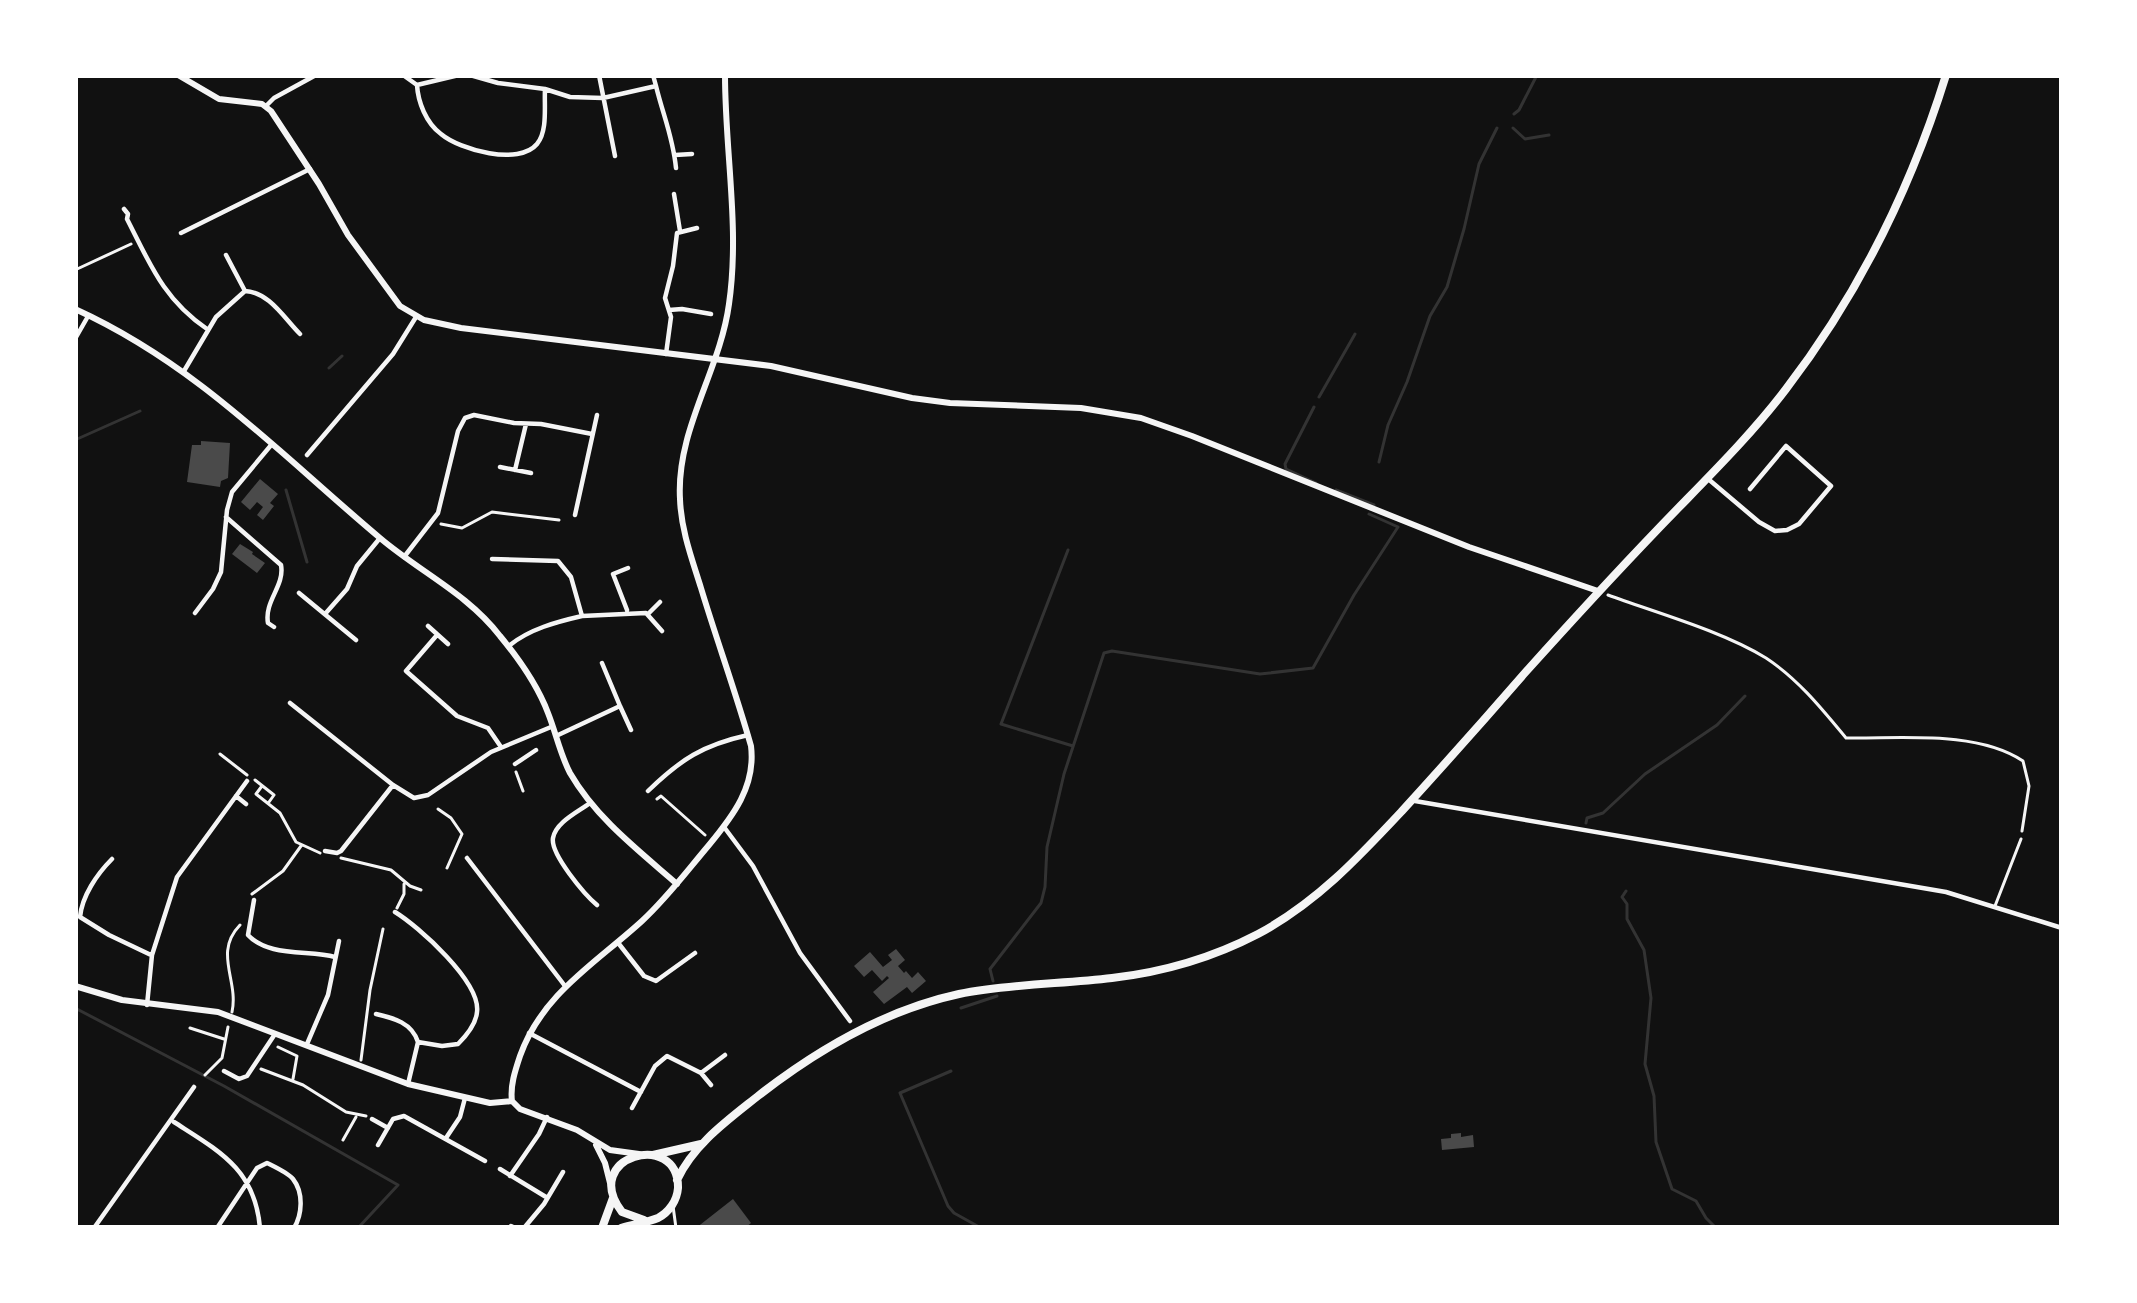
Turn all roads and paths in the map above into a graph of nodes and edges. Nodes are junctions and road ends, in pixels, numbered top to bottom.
1 (178, 75) edge
2 (316, 75) edge
3 (403, 75) edge
4 (460, 75) edge
5 (470, 75) edge
6 (599, 75) edge
7 (653, 75) edge
8 (725, 75) edge
9 (1946, 75) edge
10 (447, 76) edge
11 (416, 85) junction
12 (656, 86) junction
13 (545, 89) junction
14 (603, 98) junction
15 (266, 106) junction
16 (692, 154) dead end
17 (675, 155) junction
18 (615, 156) dead end
19 (676, 168) dead end
20 (310, 169) junction
21 (674, 194) dead end
22 (124, 209) dead end
23 (697, 228) dead end
24 (680, 231) junction
25 (181, 233) dead end
26 (138, 241) junction
27 (226, 255) dead end
28 (75, 271) edge
29 (245, 291) junction
30 (75, 309) edge
31 (669, 310) junction
32 (711, 314) dead end
33 (88, 315) junction
34 (416, 317) junction
35 (207, 329) junction
36 (300, 334) dead end
37 (75, 339) edge
38 (666, 354) junction
39 (713, 359) junction
40 (184, 371) junction
41 (458, 409) dead end
42 (597, 415) dead end
43 (465, 418) junction
44 (526, 424) junction
45 (592, 434) junction
46 (272, 444) junction
47 (307, 455) dead end
48 (500, 467) dead end
49 (515, 470) junction
50 (531, 473) dead end
51 (1707, 478) junction
52 (1750, 489) dead end
53 (566, 503) dead end
54 (577, 506) junction
55 (575, 515) dead end
56 (226, 517) junction
57 (560, 520) dead end
58 (433, 522) junction
59 (380, 538) junction
60 (404, 557) junction
61 (492, 559) dead end
62 (628, 568) dead end
63 (1598, 591) junction
64 (299, 593) dead end
65 (660, 602) dead end
66 (627, 612) junction
67 (195, 613) dead end
68 (325, 614) junction
69 (648, 614) junction
70 (581, 616) junction
71 (428, 626) dead end
72 (274, 627) dead end
73 (662, 632) dead end
74 (437, 635) junction
75 (356, 640) dead end
76 (448, 644) dead end
77 (508, 646) junction
78 (602, 663) dead end
79 (290, 703) dead end
80 (620, 706) junction
81 (553, 725) junction
82 (631, 730) dead end
83 (748, 735) junction
84 (556, 736) junction
85 (523, 739) junction
86 (501, 747) junction
87 (514, 764) joint
88 (247, 781) dead end
89 (393, 784) junction
90 (648, 790) dead end
91 (523, 791) dead end
92 (236, 796) junction
93 (657, 799) dead end
94 (1412, 800) junction
95 (590, 803) junction
96 (246, 804) dead end
97 (439, 809) dead end
98 (724, 827) junction
99 (2021, 839) joint
100 (712, 841) junction
101 (326, 851) dead end
102 (466, 858) dead end
103 (112, 859) dead end
104 (481, 860) dead end
105 (472, 866) junction
106 (447, 868) dead end
107 (402, 876) dead end
108 (677, 884) junction
109 (402, 899) dead end
110 (254, 900) dead end
111 (597, 905) dead end
112 (1994, 907) junction
113 (395, 912) dead end
114 (383, 928) dead end
115 (2062, 928) edge
116 (339, 941) dead end
117 (617, 942) junction
118 (695, 952) dead end
119 (152, 955) junction
120 (335, 957) junction
121 (75, 986) edge
122 (566, 986) junction
123 (147, 1005) junction
124 (376, 1014) dead end
125 (231, 1016) junction
126 (850, 1016) dead end
127 (190, 1028) dead end
128 (529, 1033) junction
129 (275, 1034) junction
130 (226, 1040) junction
131 (269, 1042) junction
132 (418, 1042) junction
133 (306, 1046) junction
134 (725, 1055) dead end
135 (254, 1065) junction
136 (361, 1067) junction
137 (224, 1071) dead end
138 (701, 1073) junction
139 (205, 1075) dead end
140 (292, 1081) junction
141 (408, 1084) junction
142 (711, 1085) dead end
143 (194, 1087) dead end
144 (641, 1092) junction
145 (465, 1098) junction
146 (512, 1101) junction
147 (632, 1108) dead end
148 (356, 1115) junction
149 (547, 1117) junction
150 (371, 1119) joint
151 (171, 1120) junction
152 (388, 1128) junction
153 (446, 1138) junction
154 (343, 1140) dead end
155 (594, 1142) junction
156 (701, 1144) junction
157 (378, 1145) dead end
158 (646, 1155) junction
159 (485, 1161) dead end
160 (500, 1169) dead end
161 (562, 1172) dead end
162 (510, 1176) junction
163 (677, 1180) junction
164 (248, 1182) junction
165 (612, 1194) junction
166 (548, 1198) junction
167 (673, 1204) junction
168 (647, 1220) junction
169 (94, 1228) edge
170 (217, 1228) edge
171 (260, 1228) edge
172 (294, 1228) edge
173 (524, 1228) edge
174 (602, 1228) edge
175 (622, 1228) edge
176 (659, 1228) edge
177 (676, 1228) edge

1 - 15 street
2 - 15 street
3 - 11 street
4 - 10 street
5 - 13 street
6 - 14 street
7 - 12 street
8 - 39 street
9 - 51 main road
10 - 11 street
11 - 13 street
12 - 14 street
12 - 17 street
13 - 14 street
14 - 18 street
15 - 20 street
16 - 17 street
17 - 19 street
20 - 25 street
20 - 34 street
21 - 24 street
22 - 26 street
23 - 24 street
24 - 31 street
26 - 28 path
26 - 35 street
27 - 29 street
29 - 35 street
29 - 36 street
30 - 33 street
31 - 32 street
31 - 38 street
33 - 37 street
33 - 40 street
34 - 38 street
34 - 47 street
35 - 40 street
38 - 39 street
39 - 63 street
39 - 83 street
40 - 46 street
41 - 43 street
42 - 45 street
43 - 44 street
43 - 58 street
44 - 45 street
44 - 49 street
45 - 54 street
46 - 56 street
46 - 59 street
48 - 49 street
49 - 50 street
51 - 52 street
51 - 63 main road
53 - 54 street
54 - 55 street
56 - 67 street
56 - 72 street
57 - 58 path
58 - 60 street
59 - 60 street
59 - 68 street
60 - 77 street
61 - 70 street
62 - 66 street
63 - 94 main road
63 - 99 path
64 - 68 street
65 - 69 street
66 - 69 street
66 - 70 street
68 - 75 street
69 - 73 street
70 - 77 street
71 - 74 street
74 - 76 street
74 - 86 street
77 - 81 street
78 - 80 street
79 - 89 street
80 - 82 street
80 - 84 street
81 - 84 street
81 - 85 street
83 - 90 street
83 - 98 street
84 - 95 street
85 - 86 street
85 - 87 street
86 - 89 street
87 - 91 path
88 - 92 street
89 - 101 street
92 - 96 street
92 - 119 street
93 - 100 path
94 - 112 street
94 - 156 main road
95 - 108 street
95 - 111 street
97 - 106 path
98 - 100 street
98 - 126 street
99 - 112 lane
100 - 108 street
102 - 105 street
103 - 119 street
104 - 105 street
105 - 122 street
107 - 109 path
108 - 117 street
110 - 120 street
112 - 115 street
113 - 132 street
114 - 136 path
116 - 120 street
117 - 118 street
117 - 122 street
119 - 123 street
120 - 133 street
121 - 123 street
122 - 128 street
123 - 125 street
124 - 132 street
125 - 129 street
125 - 130 path
127 - 130 path
128 - 144 street
128 - 146 street
129 - 131 street
129 - 133 street
130 - 139 path
131 - 135 street
131 - 140 path
132 - 141 street
133 - 136 street
134 - 138 street
135 - 137 street
135 - 140 path
136 - 141 street
138 - 142 street
138 - 144 street
140 - 148 path
141 - 145 street
143 - 151 street
144 - 147 street
145 - 146 street
145 - 153 street
146 - 149 street
148 - 150 path
148 - 154 path
149 - 155 street
149 - 162 street
150 - 152 street
151 - 164 street
151 - 169 street
152 - 153 street
152 - 157 street
153 - 159 street
155 - 158 street
155 - 165 street
156 - 158 main road
156 - 163 main road
158 - 163 main road
158 - 165 main road
160 - 162 street
161 - 166 street
162 - 166 street
163 - 167 main road
164 - 170 street
164 - 171 street
164 - 172 street
165 - 168 main road
165 - 174 main road
166 - 173 street
167 - 168 main road
167 - 177 lane
168 - 175 main road
168 - 176 lane

